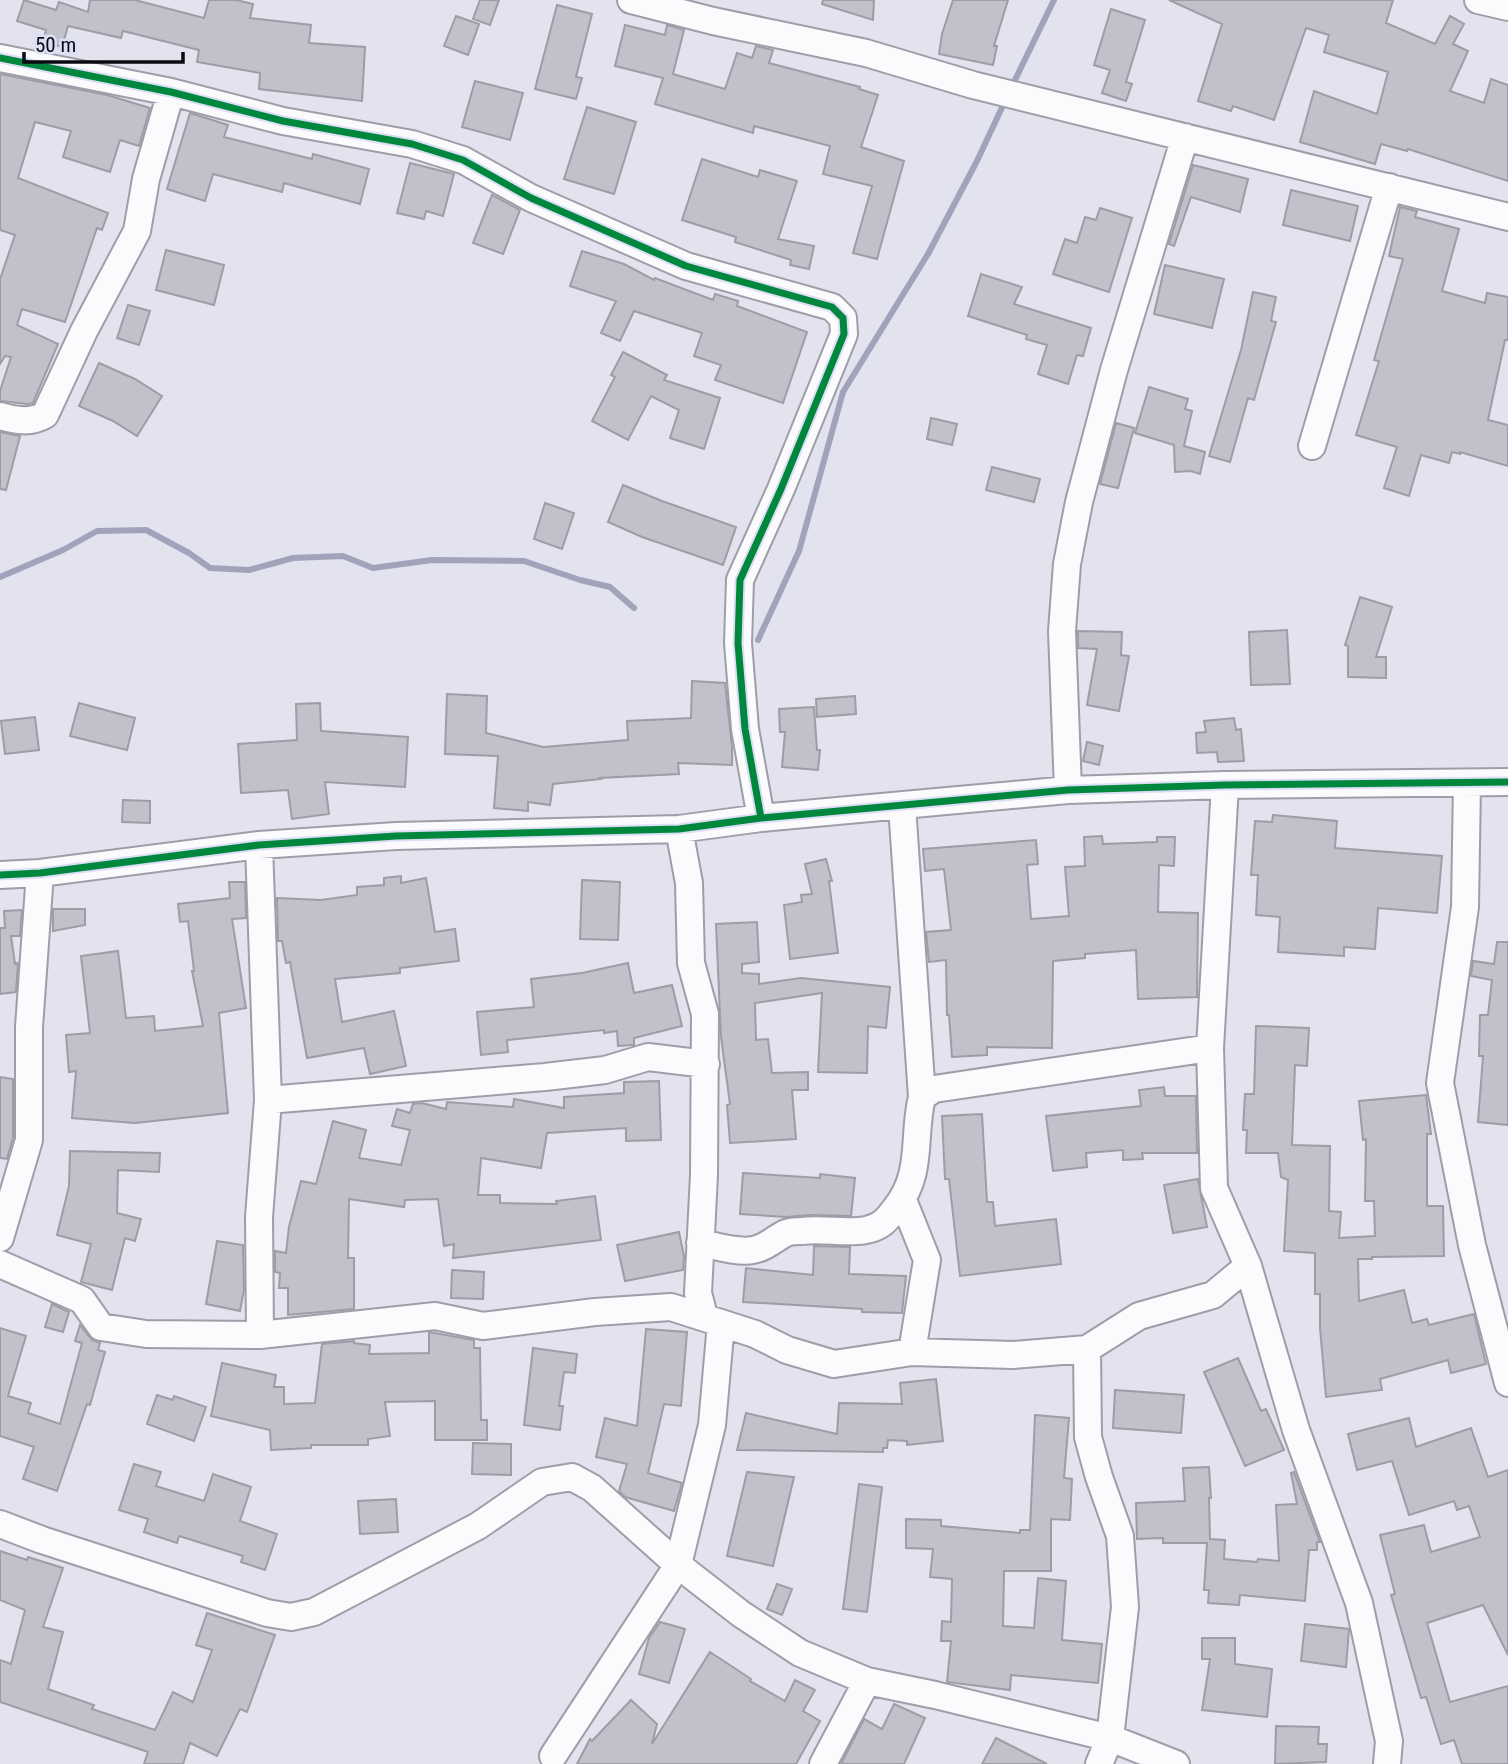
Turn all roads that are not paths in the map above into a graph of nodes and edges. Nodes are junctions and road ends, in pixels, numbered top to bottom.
1 (631, 0) edge
2 (1478, 0) edge
3 (1508, 7) edge
4 (0, 58) edge
5 (171, 92) junction
6 (1185, 137) junction
7 (1389, 187) junction
8 (1508, 217) edge
9 (0, 416) edge
10 (1312, 446) dead end
11 (1508, 782) edge
12 (1466, 783) junction
13 (1225, 785) junction
14 (1068, 790) junction
15 (902, 806) junction
16 (761, 818) junction
17 (679, 828) junction
18 (260, 845) junction
19 (40, 873) junction
20 (0, 875) edge
21 (1210, 1048) junction
22 (706, 1064) junction
23 (922, 1097) junction
24 (268, 1100) junction
25 (903, 1200) junction
26 (0, 1237) edge
27 (700, 1243) junction
28 (0, 1264) edge
29 (1248, 1266) junction
30 (708, 1311) junction
31 (260, 1335) junction
32 (1087, 1349) junction
33 (912, 1352) junction
34 (1508, 1382) edge
35 (0, 1524) edge
36 (678, 1565) junction
37 (867, 1681) junction
38 (1110, 1738) junction
39 (553, 1756) dead end
40 (823, 1764) edge
41 (1099, 1764) edge
42 (1176, 1764) edge
43 (1387, 1764) edge

1 - 6 street
2 - 3 street
4 - 5 street
5 - 9 street
5 - 16 street
6 - 7 street
6 - 14 street
7 - 8 street
7 - 10 street
11 - 12 street
12 - 13 street
12 - 34 street
13 - 14 street
13 - 21 street
14 - 15 street
15 - 16 street
15 - 23 street
16 - 17 street
17 - 18 street
17 - 22 street
18 - 19 street
18 - 24 street
19 - 20 street
19 - 26 street
21 - 23 street
21 - 29 street
22 - 24 street
22 - 27 street
23 - 25 street
24 - 31 street
25 - 27 street
25 - 33 street
27 - 30 street
28 - 31 street
29 - 32 street
29 - 43 street
30 - 31 street
30 - 33 street
30 - 36 street
32 - 33 street
32 - 38 street
35 - 36 street
36 - 37 street
36 - 39 street
37 - 38 street
37 - 40 street
38 - 41 street
38 - 42 street

